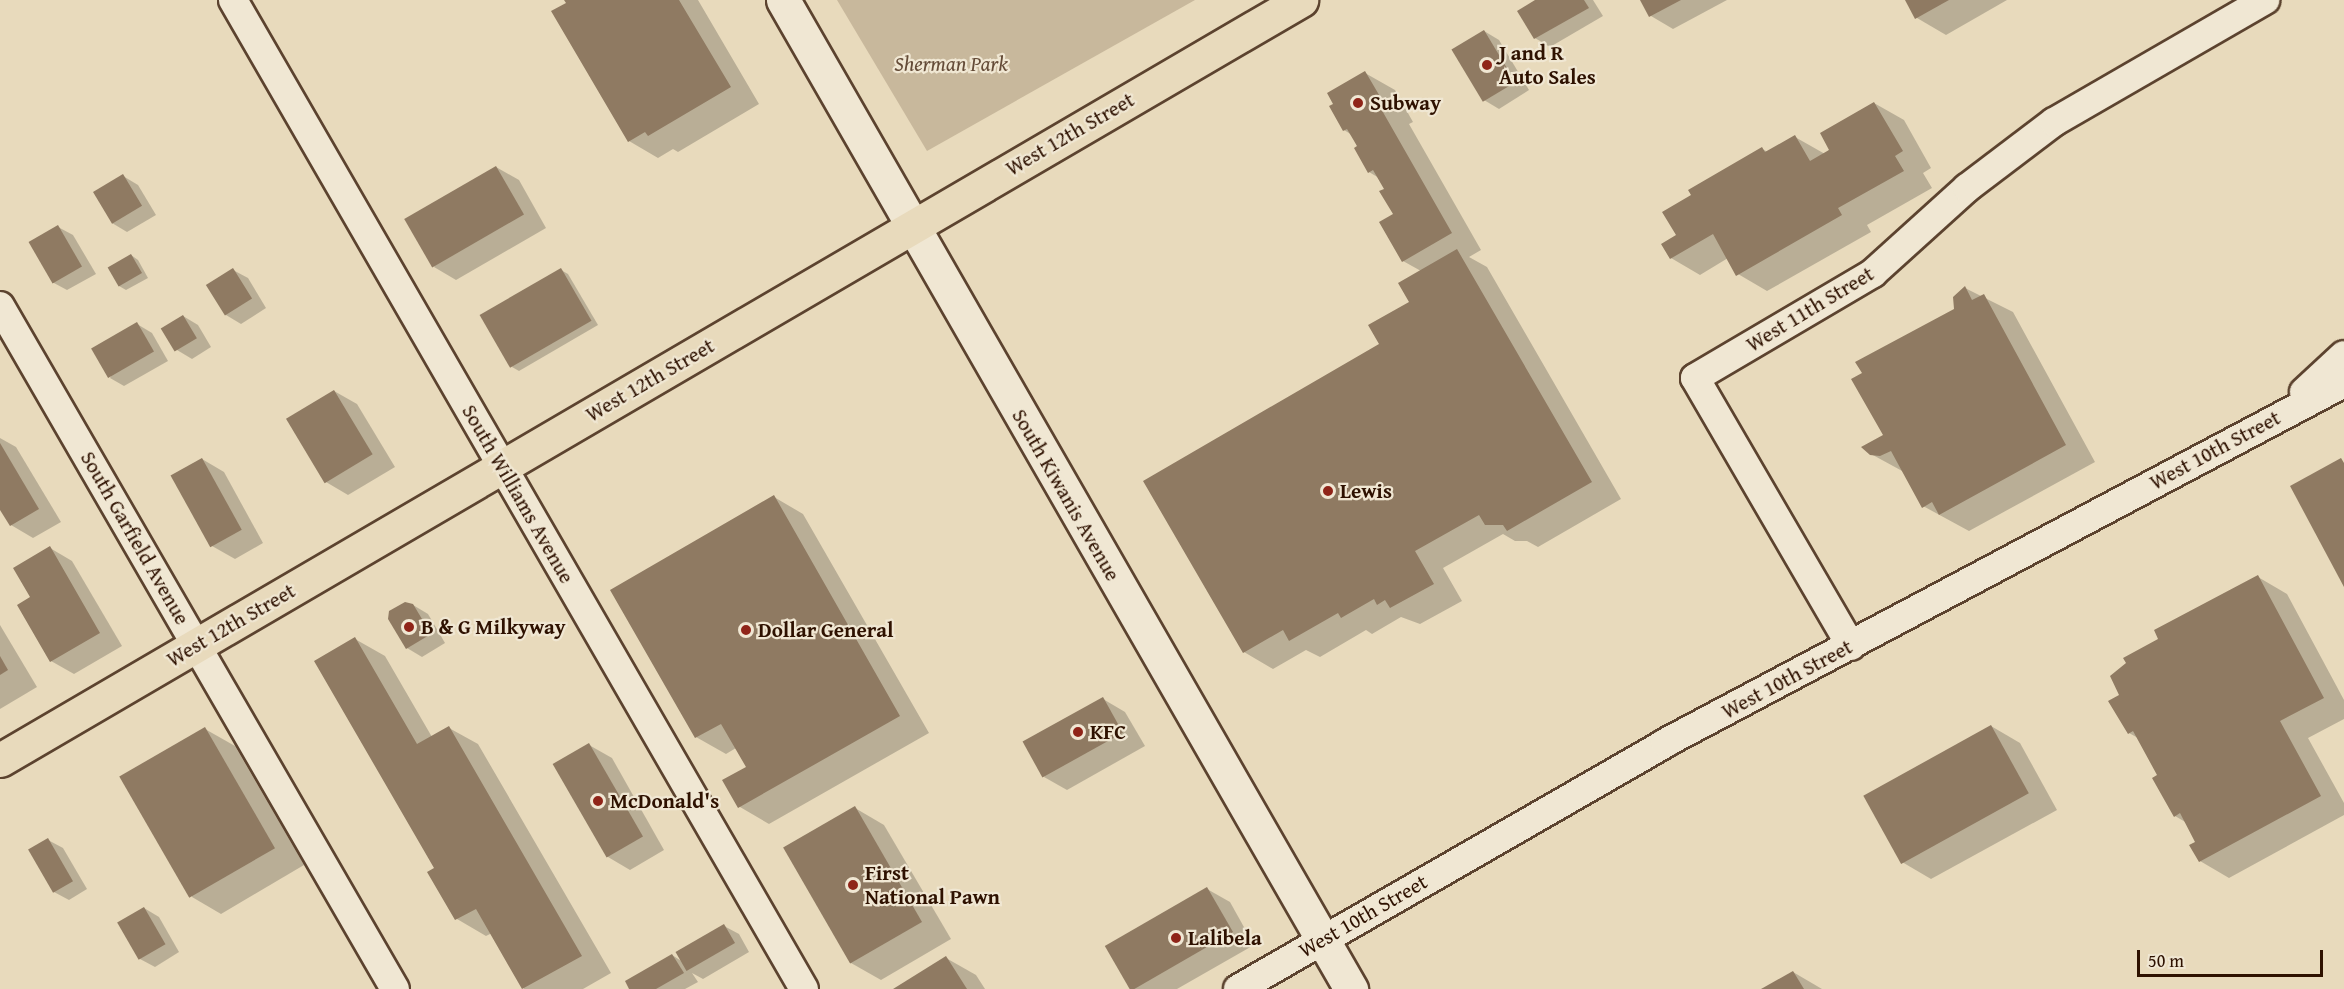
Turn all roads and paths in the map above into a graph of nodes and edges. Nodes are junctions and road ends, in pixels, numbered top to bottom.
1 (232, 0) edge
2 (783, 0) edge
3 (1301, 0) edge
4 (2265, 0) edge
5 (913, 227) junction
6 (0, 306) edge
7 (2344, 355) edge
8 (2344, 383) edge
9 (2248, 432) junction
10 (502, 466) junction
11 (197, 645) junction
12 (1851, 646) junction
13 (0, 760) edge
14 (1322, 940) junction
15 (395, 989) edge
16 (804, 989) edge
17 (1238, 989) edge
18 (1351, 989) edge

1 - 10 street, South Williams Avenue
2 - 5 main road, South Kiwanis Avenue
3 - 5 main road, West 12th Street
4 - 12 street, West 11th Street
5 - 10 main road, West 12th Street
5 - 14 main road, South Kiwanis Avenue
6 - 11 street, South Garfield Avenue
7 - 9 street
8 - 9 street, West 10th Street
9 - 12 street, West 10th Street
10 - 11 main road, West 12th Street
10 - 16 street, South Williams Avenue
11 - 13 main road, West 12th Street
11 - 15 street, South Garfield Avenue
12 - 14 street, West 10th Street
14 - 17 street, West 10th Street
14 - 18 main road, South Kiwanis Avenue

